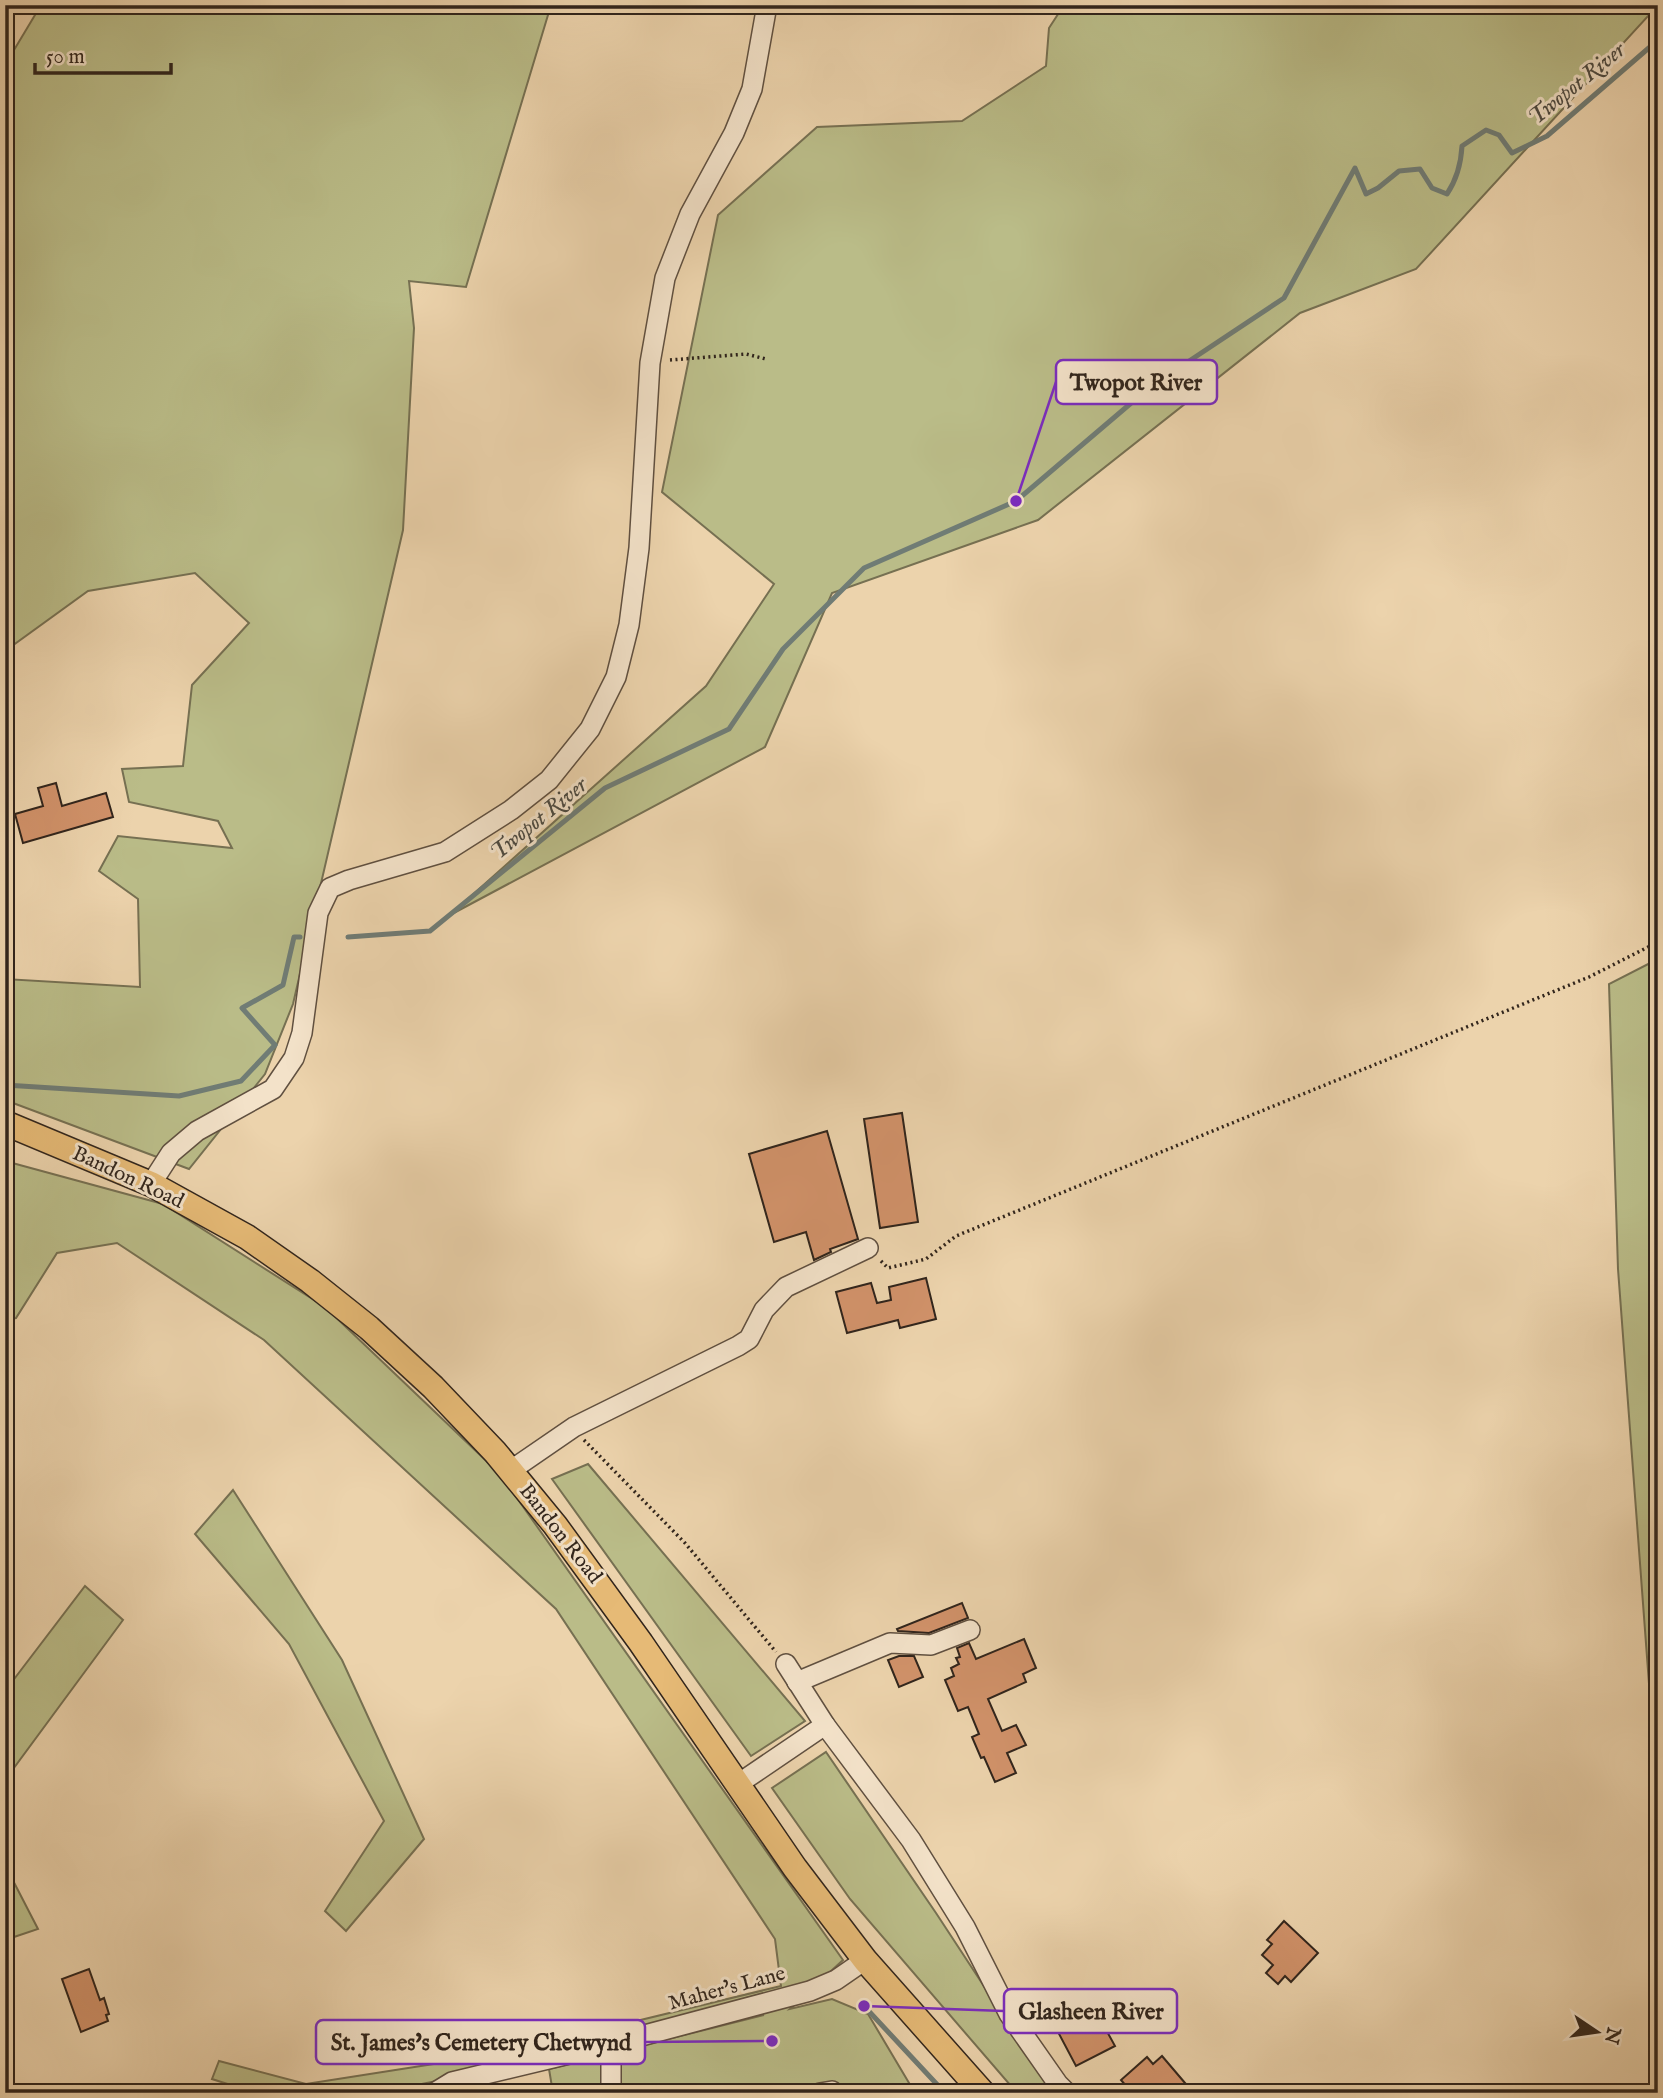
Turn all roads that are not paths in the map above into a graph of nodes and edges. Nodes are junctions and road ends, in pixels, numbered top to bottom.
1 (767, 5) edge
2 (5, 1123) edge
3 (151, 1184) junction
4 (868, 1248) road end
5 (510, 1471) junction
6 (970, 1630) dead end
7 (786, 1664) road end
8 (797, 1682) junction
9 (825, 1725) junction
10 (738, 1784) junction
11 (865, 1960) junction
12 (611, 2044) junction
13 (435, 2093) edge
14 (611, 2093) edge
15 (983, 2093) edge
16 (1067, 2093) edge

1 - 3 street
2 - 3 main road, Bandon Road
3 - 5 main road, Bandon Road
4 - 5 street
5 - 10 main road, Bandon Road
6 - 8 street
7 - 8 street
8 - 9 street
9 - 10 street
9 - 16 street
10 - 11 main road, Bandon Road
11 - 12 street, Maher's Lane
11 - 15 main road, Bandon Road
12 - 13 street, Maher's Lane
12 - 14 street

